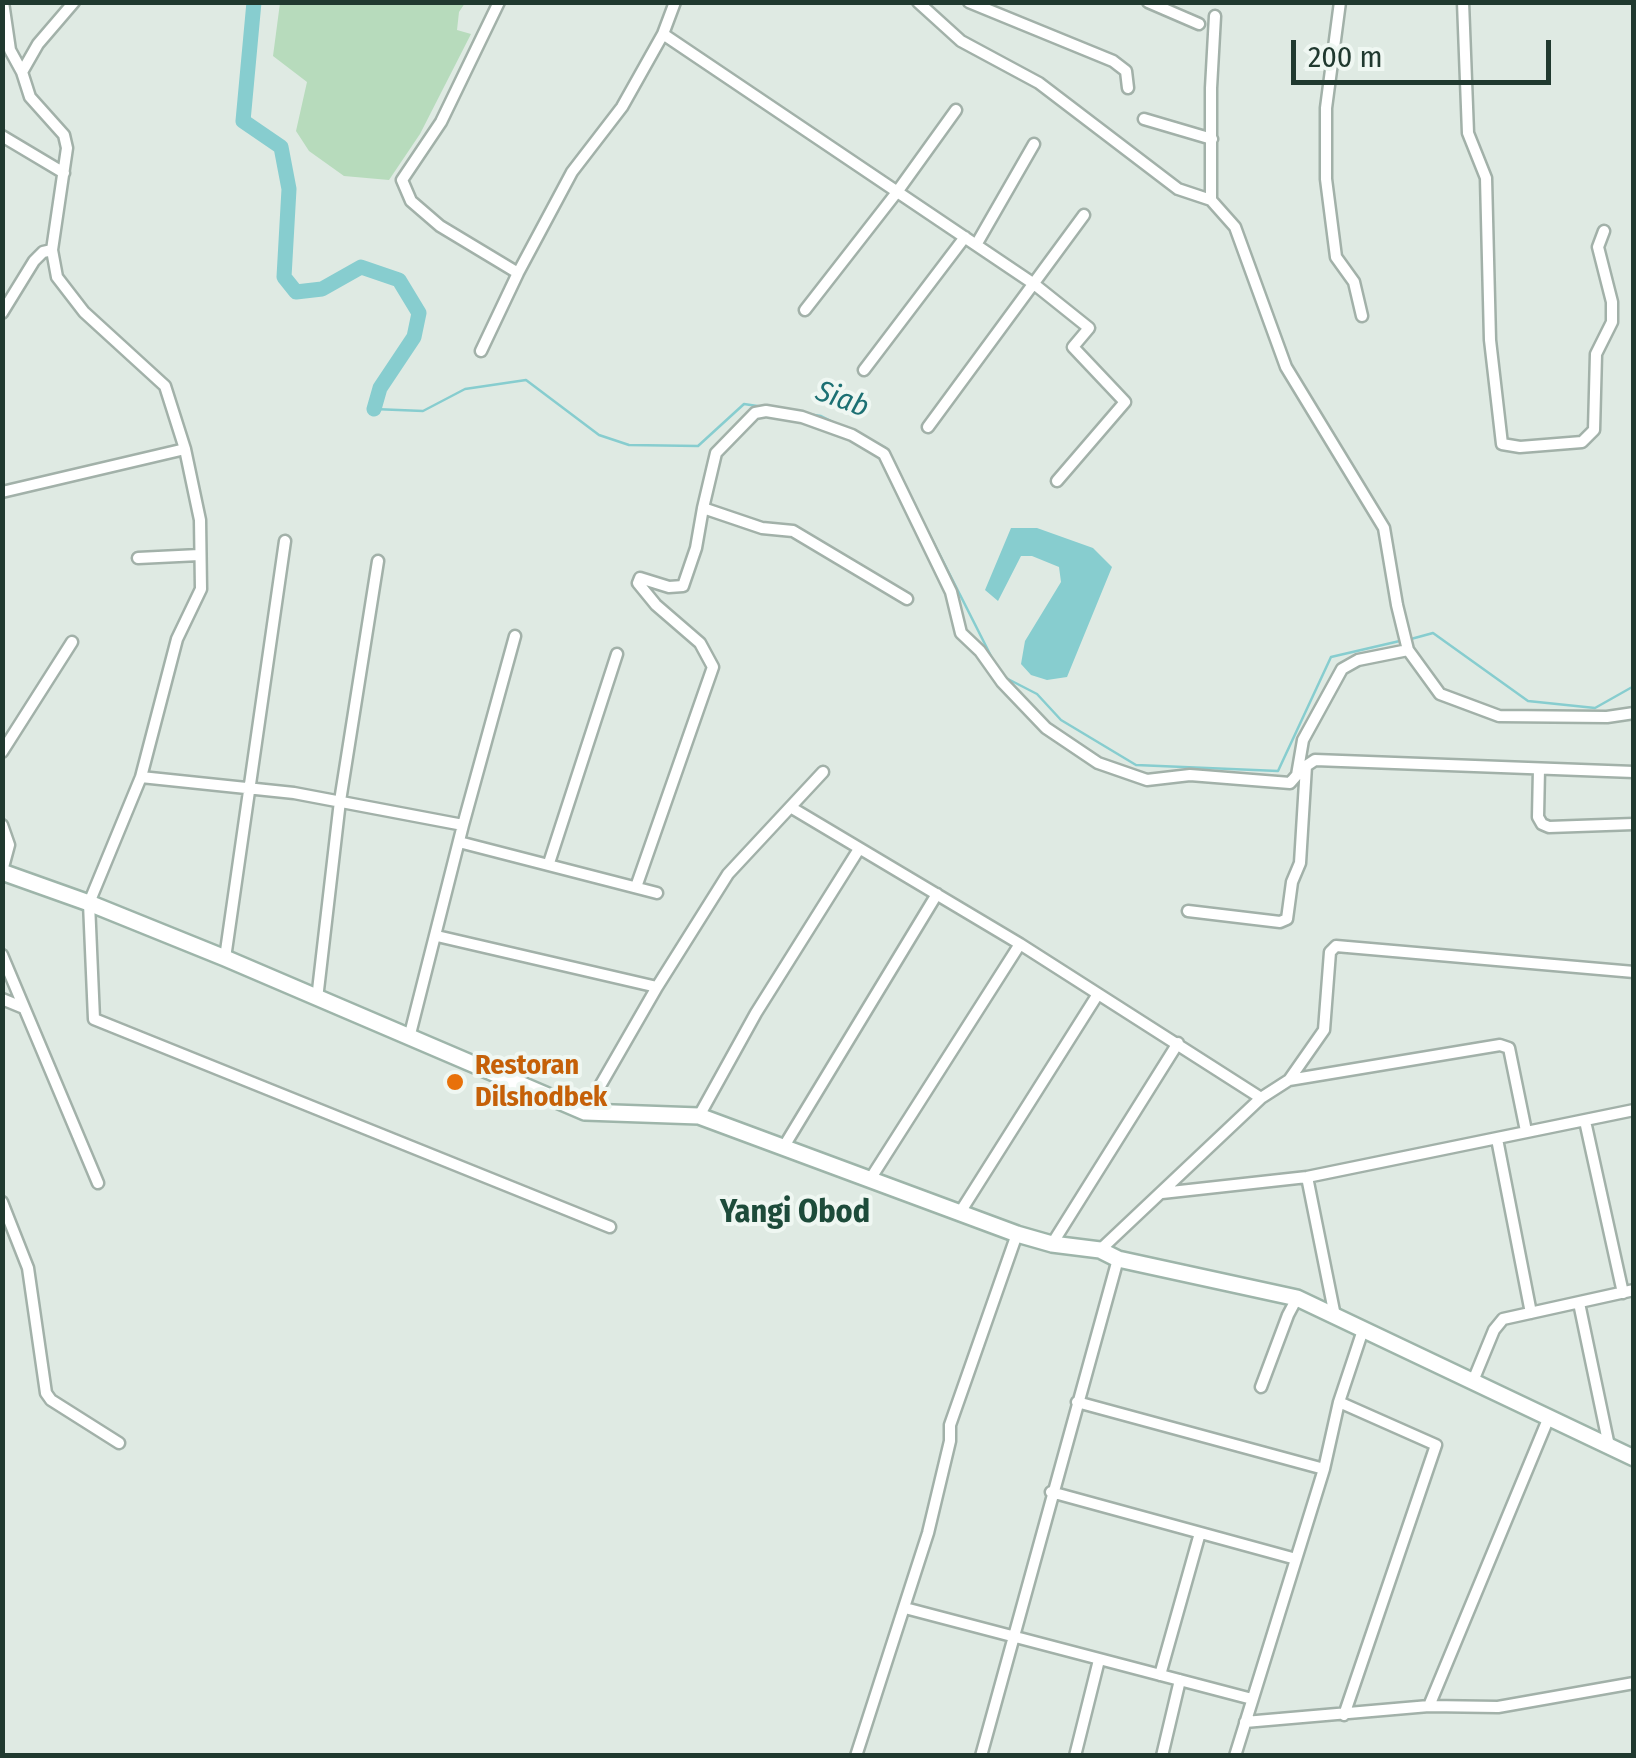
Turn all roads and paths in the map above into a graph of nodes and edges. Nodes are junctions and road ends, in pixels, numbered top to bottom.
1 (3, 2) edge
2 (499, 2) edge
3 (675, 2) edge
4 (918, 2) edge
5 (969, 2) edge
6 (1148, 2) edge
7 (1340, 2) edge
8 (1462, 2) edge
9 (72, 3) edge
10 (1215, 16) dead end
11 (1199, 24) dead end
12 (663, 34) junction
13 (22, 72) junction
14 (1128, 88) dead end
15 (956, 110) dead end
16 (1144, 119) dead end
17 (2, 136) edge
18 (1212, 139) junction
19 (1034, 144) dead end
20 (64, 173) junction
21 (897, 192) junction
22 (1211, 200) junction
23 (1084, 214) dead end
24 (1604, 231) dead end
25 (964, 237) junction
26 (976, 245) junction
27 (52, 250) junction
28 (518, 273) junction
29 (1034, 284) junction
30 (805, 310) dead end
31 (2, 313) edge
32 (1362, 316) dead end
33 (481, 351) dead end
34 (864, 370) dead end
35 (928, 428) dead end
36 (184, 449) junction
37 (1057, 481) dead end
38 (2, 492) edge
39 (703, 508) junction
40 (286, 541) dead end
41 (199, 555) junction
42 (138, 558) dead end
43 (378, 561) dead end
44 (907, 599) dead end
45 (516, 636) dead end
46 (72, 642) dead end
47 (1408, 650) junction
48 (618, 654) dead end
49 (1634, 713) edge
50 (2, 752) edge
51 (1539, 768) junction
52 (823, 772) dead end
53 (1634, 772) edge
54 (141, 777) junction
55 (1300, 780) junction
56 (250, 789) junction
57 (340, 802) junction
58 (792, 808) junction
59 (1634, 824) edge
60 (2, 825) edge
61 (463, 825) junction
62 (459, 842) junction
63 (859, 849) junction
64 (549, 863) junction
65 (2, 871) edge
66 (636, 887) junction
67 (657, 893) dead end
68 (937, 894) junction
69 (90, 903) junction
70 (1188, 911) dead end
71 (436, 936) junction
72 (1020, 944) junction
73 (2, 955) edge
74 (225, 958) junction
75 (1634, 972) edge
76 (657, 987) junction
77 (1098, 994) junction
78 (2, 999) edge
79 (316, 1000) junction
80 (24, 1008) junction
81 (409, 1038) junction
82 (1178, 1043) junction
83 (1288, 1080) junction
84 (1261, 1098) junction
85 (1634, 1110) edge
86 (585, 1112) junction
87 (699, 1116) junction
88 (1585, 1120) junction
89 (1526, 1132) junction
90 (1497, 1138) junction
91 (783, 1148) junction
92 (1306, 1177) junction
93 (869, 1181) junction
94 (98, 1183) dead end
95 (1161, 1194) junction
96 (2, 1202) edge
97 (960, 1214) junction
98 (610, 1227) dead end
99 (1017, 1234) junction
100 (1052, 1244) junction
101 (1100, 1250) junction
102 (1118, 1259) junction
103 (1628, 1292) edge
104 (1297, 1298) junction
105 (1579, 1303) junction
106 (1532, 1313) junction
107 (1335, 1316) junction
108 (1364, 1330) junction
109 (1473, 1381) junction
110 (1261, 1387) dead end
111 (1077, 1402) junction
112 (1339, 1402) junction
113 (1549, 1417) junction
114 (119, 1443) dead end
115 (1609, 1446) junction
116 (1634, 1458) edge
117 (1324, 1469) junction
118 (1051, 1492) junction
119 (1200, 1532) junction
120 (1296, 1558) junction
121 (905, 1608) junction
122 (1013, 1637) junction
123 (1100, 1660) junction
124 (1160, 1675) junction
125 (1180, 1680) junction
126 (1634, 1683) edge
127 (1252, 1699) junction
128 (1429, 1706) junction
129 (1344, 1715) junction
130 (1244, 1722) junction
131 (856, 1756) edge
132 (981, 1756) edge
133 (1074, 1756) edge
134 (1162, 1756) edge
135 (1234, 1756) edge

1 - 13 street
2 - 28 street
3 - 12 street
4 - 22 street
5 - 14 street
6 - 11 street
7 - 32 street
8 - 24 street
9 - 13 street
10 - 18 street
12 - 21 street
12 - 28 street
13 - 20 street
15 - 21 street
16 - 18 street
17 - 20 street
18 - 22 street
19 - 26 street
20 - 27 street
21 - 25 street
21 - 30 street
22 - 47 street
23 - 29 street
25 - 26 street
25 - 34 street
26 - 29 street
27 - 31 street
27 - 36 street
28 - 33 street
29 - 35 street
29 - 37 street
36 - 38 street
36 - 41 street
39 - 44 street
39 - 55 street
39 - 66 street
40 - 56 street
41 - 42 street
41 - 54 street
43 - 57 street
45 - 61 street
46 - 50 street
47 - 49 street
47 - 55 street
48 - 64 street
51 - 53 street
51 - 55 street
51 - 59 street
52 - 58 street
54 - 56 street
54 - 69 street
55 - 70 street
56 - 57 street
56 - 74 street
57 - 61 street
57 - 79 street
58 - 63 street
58 - 76 street
60 - 65 street
61 - 62 street
62 - 64 street
62 - 71 street
63 - 68 street
63 - 87 street
64 - 66 street
65 - 69 street
66 - 67 street
68 - 72 street
68 - 91 street
69 - 74 street
69 - 98 street
71 - 76 street
71 - 81 street
72 - 77 street
72 - 93 street
73 - 80 street
74 - 79 street
75 - 83 street
76 - 86 street
77 - 82 street
77 - 97 street
78 - 80 street
79 - 81 street
80 - 94 street
81 - 86 street
82 - 84 street
82 - 100 street
83 - 84 street
83 - 89 street
84 - 95 street
85 - 88 street
86 - 87 street
87 - 91 street
88 - 89 street
88 - 103 street
89 - 90 street
90 - 92 street
90 - 106 street
91 - 93 street
92 - 95 street
92 - 107 street
93 - 97 street
95 - 101 street
96 - 114 street
97 - 99 street
99 - 100 street
99 - 121 street
100 - 101 street
101 - 102 street
102 - 104 street
102 - 111 street
103 - 105 street
104 - 107 street
104 - 110 street
105 - 106 street
105 - 115 street
106 - 109 street
107 - 108 street
108 - 109 street
108 - 112 street
109 - 113 street
111 - 117 street
111 - 118 street
112 - 117 street
112 - 129 street
113 - 115 street
113 - 128 street
115 - 116 street
117 - 120 street
118 - 119 street
118 - 122 street
119 - 120 street
119 - 124 street
120 - 127 street
121 - 122 street
121 - 131 street
122 - 123 street
122 - 132 street
123 - 124 street
123 - 133 street
124 - 125 street
125 - 127 street
125 - 134 street
126 - 128 street
127 - 130 street
128 - 129 street
129 - 130 street
130 - 135 street

